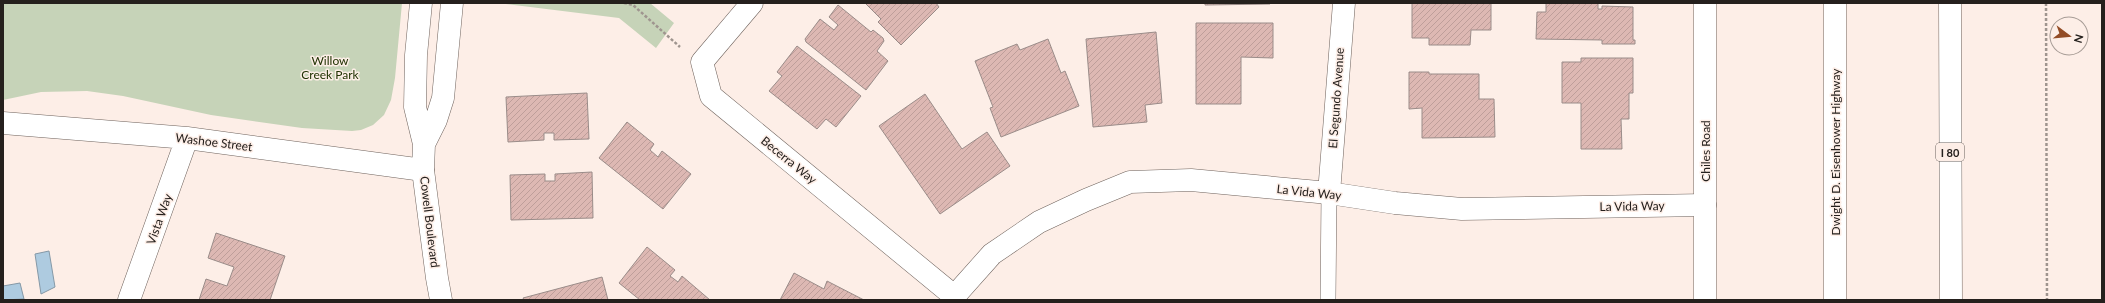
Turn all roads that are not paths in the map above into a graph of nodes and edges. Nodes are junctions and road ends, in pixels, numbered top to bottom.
1 (421, 3) edge
2 (452, 3) edge
3 (752, 3) edge
4 (1344, 3) edge
5 (1705, 3) edge
6 (1835, 3) edge
7 (1950, 3) edge
8 (3, 123) edge
9 (187, 138) junction
10 (424, 144) junction
11 (424, 170) junction
12 (1329, 193) junction
13 (1705, 205) junction
14 (953, 298) edge
15 (129, 300) edge
16 (441, 300) edge
17 (1328, 300) edge
18 (1705, 300) edge
19 (1835, 300) edge
20 (1951, 300) edge

1 - 10 main road, Cowell Boulevard
2 - 10 main road, Cowell Boulevard
3 - 14 main road, Becerra Way
4 - 12 main road, El Segundo Avenue
5 - 13 main road, Chiles Road
6 - 19 main road, Dwight D. Eisenhower Highway
7 - 20 main road, I 80
8 - 9 main road, Washoe Street
9 - 11 main road, Washoe Street
9 - 15 main road, Vista Way
10 - 11 main road, Cowell Boulevard
11 - 16 main road, Cowell Boulevard
12 - 13 main road, La Vida Way
12 - 14 main road, La Vida Way
12 - 17 lane
13 - 18 main road, Chiles Road

